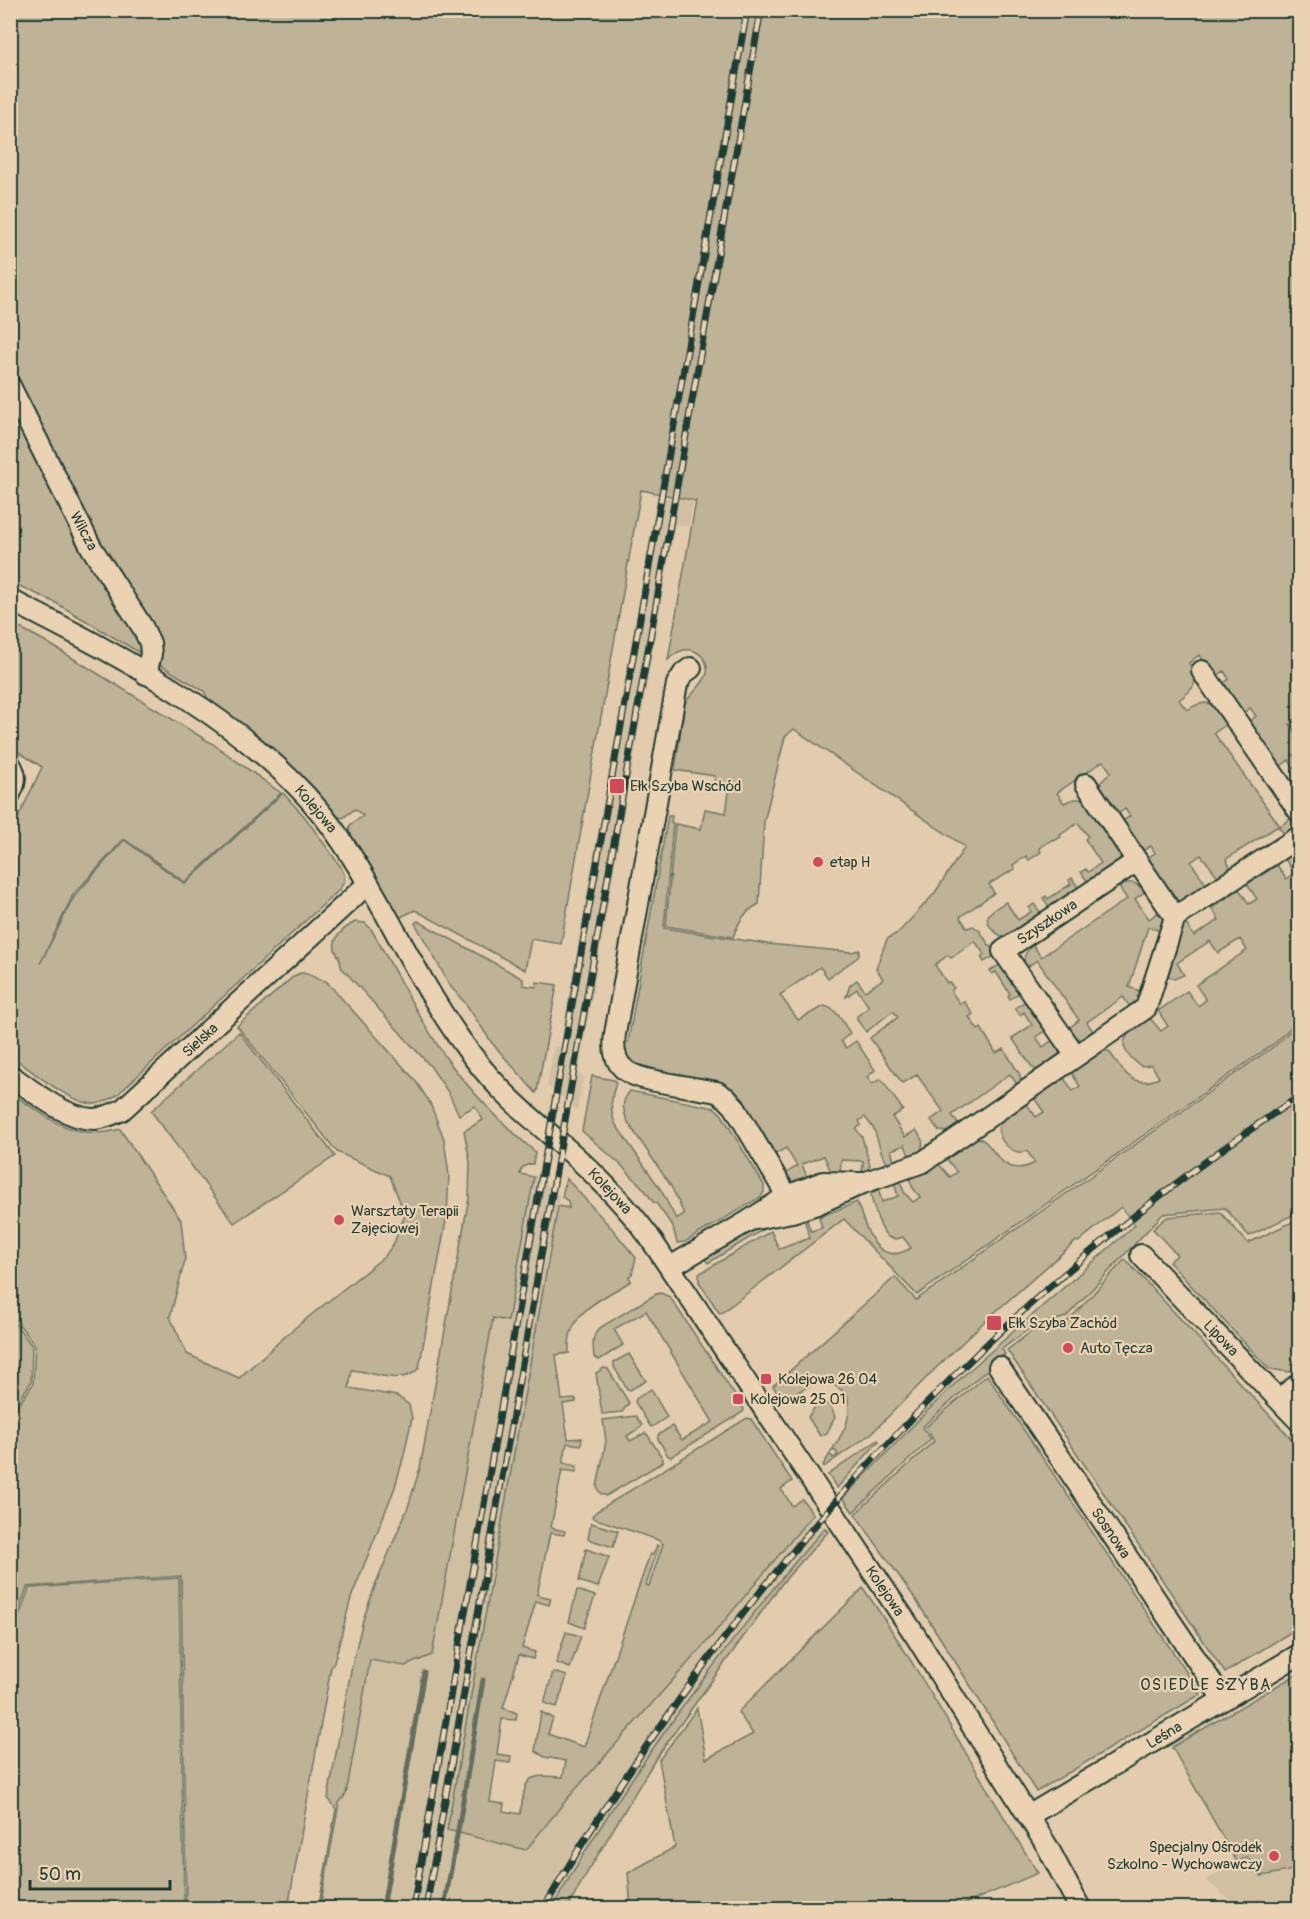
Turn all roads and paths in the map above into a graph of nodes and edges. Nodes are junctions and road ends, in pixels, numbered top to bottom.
1 (10, 386) edge
2 (10, 600) edge
3 (691, 668) dead end
4 (1202, 671) dead end
5 (146, 674) junction
6 (10, 764) edge
7 (1086, 784) dead end
8 (10, 794) edge
9 (1299, 813) edge
10 (1299, 836) edge
11 (1137, 861) junction
12 (369, 885) junction
13 (1175, 918) junction
14 (1076, 1056) junction
15 (10, 1075) edge
16 (863, 1184) junction
17 (787, 1196) junction
18 (750, 1220) junction
19 (1142, 1255) dead end
20 (670, 1267) junction
21 (999, 1367) dead end
22 (1299, 1383) edge
23 (1279, 1399) junction
24 (1299, 1422) edge
25 (1299, 1654) edge
26 (1223, 1699) junction
27 (1028, 1816) junction
28 (1080, 1908) edge

1 - 5 street, Wilcza
2 - 5 street, Kolejowa
3 - 17 street
4 - 9 street
5 - 12 street, Kolejowa
6 - 8 street
7 - 11 street
10 - 13 street
11 - 13 street
11 - 14 street, Szyszkowa
12 - 15 street, Sielska
12 - 20 street, Kolejowa
13 - 14 street
14 - 16 street
16 - 17 street
16 - 18 street
17 - 18 street
18 - 20 street
19 - 23 street, Lipowa
20 - 27 street, Kolejowa
21 - 26 street, Sosnowa
22 - 23 street
23 - 24 street, Lipowa
25 - 26 street, Leśna
26 - 27 street, Leśna
27 - 28 street, Kolejowa

